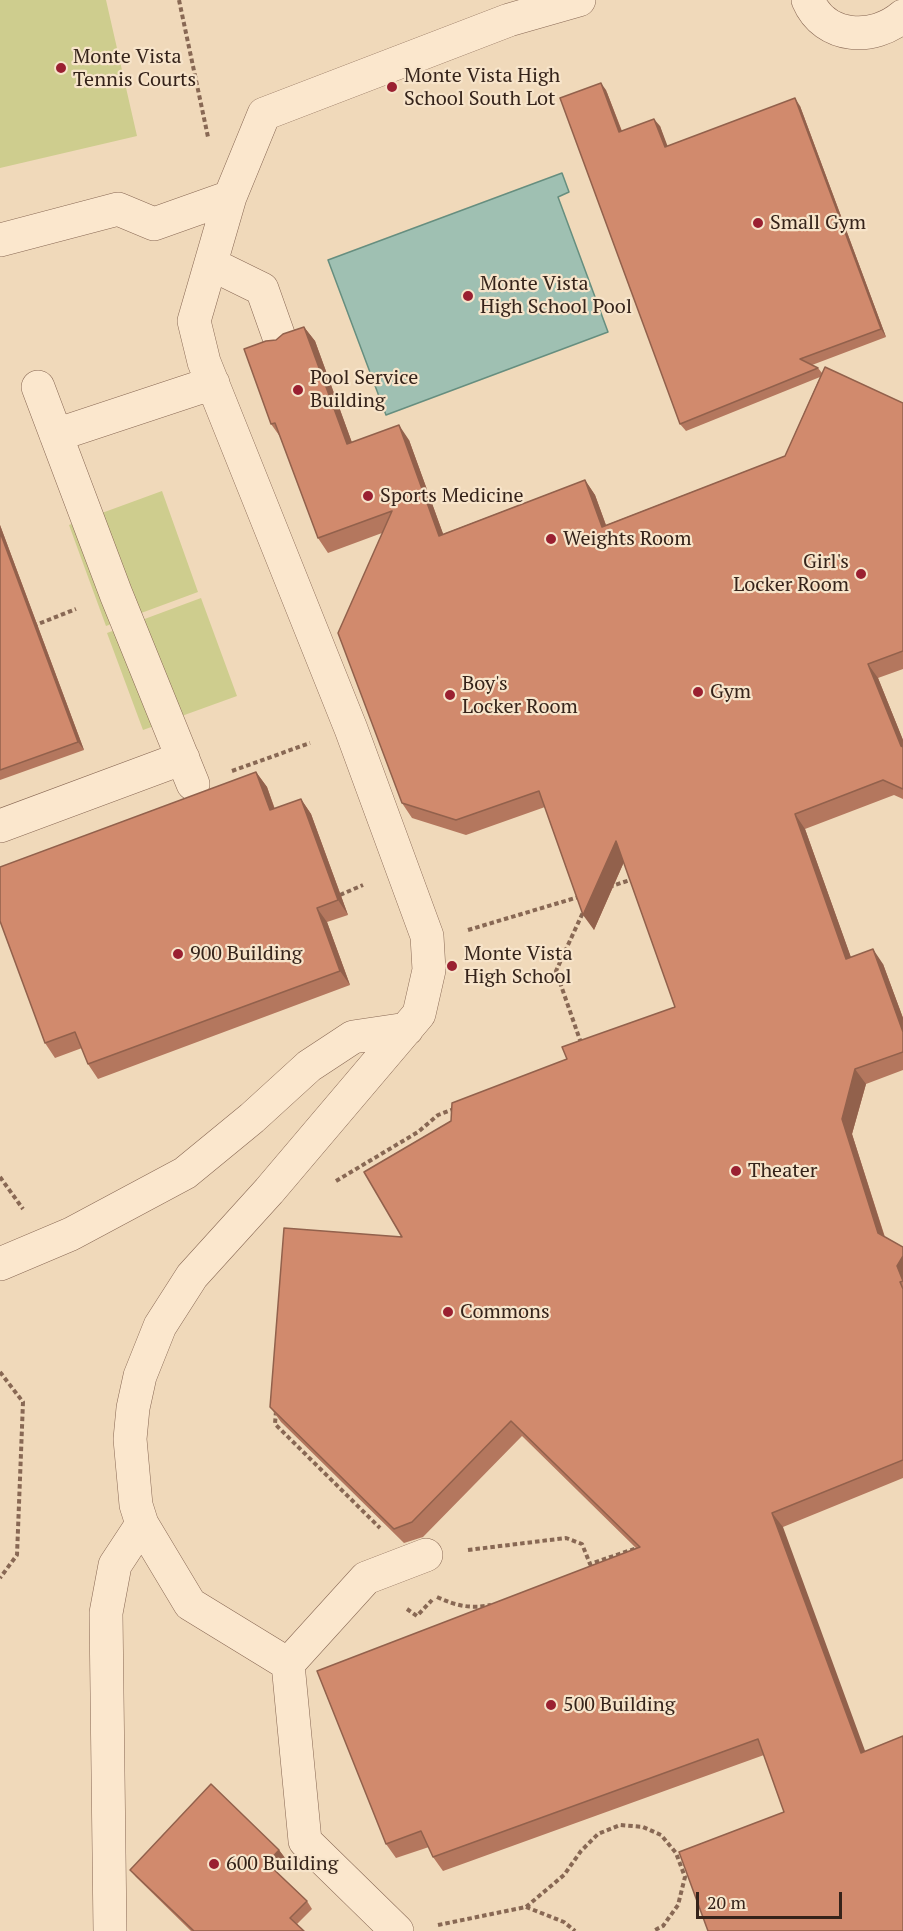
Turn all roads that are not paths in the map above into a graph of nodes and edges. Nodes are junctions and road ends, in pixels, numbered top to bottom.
1 (579, 0) edge
2 (808, 0) edge
3 (903, 16) edge
4 (230, 197) junction
5 (0, 240) edge
6 (211, 264) junction
7 (279, 338) edge
8 (213, 383) junction
9 (38, 387) dead end
10 (56, 435) junction
11 (0, 826) edge
12 (406, 1029) junction
13 (0, 1264) edge
14 (142, 1524) junction
15 (419, 1558) road end
16 (288, 1664) junction
17 (412, 1929) edge
18 (110, 1931) edge

1 - 4 lane
2 - 3 lane
4 - 5 lane
4 - 6 lane
6 - 7 lane
6 - 8 lane
8 - 10 lane
8 - 12 lane
9 - 10 lane
10 - 11 lane
12 - 13 lane
12 - 14 lane
14 - 16 lane
14 - 18 lane
15 - 16 lane
16 - 17 lane

